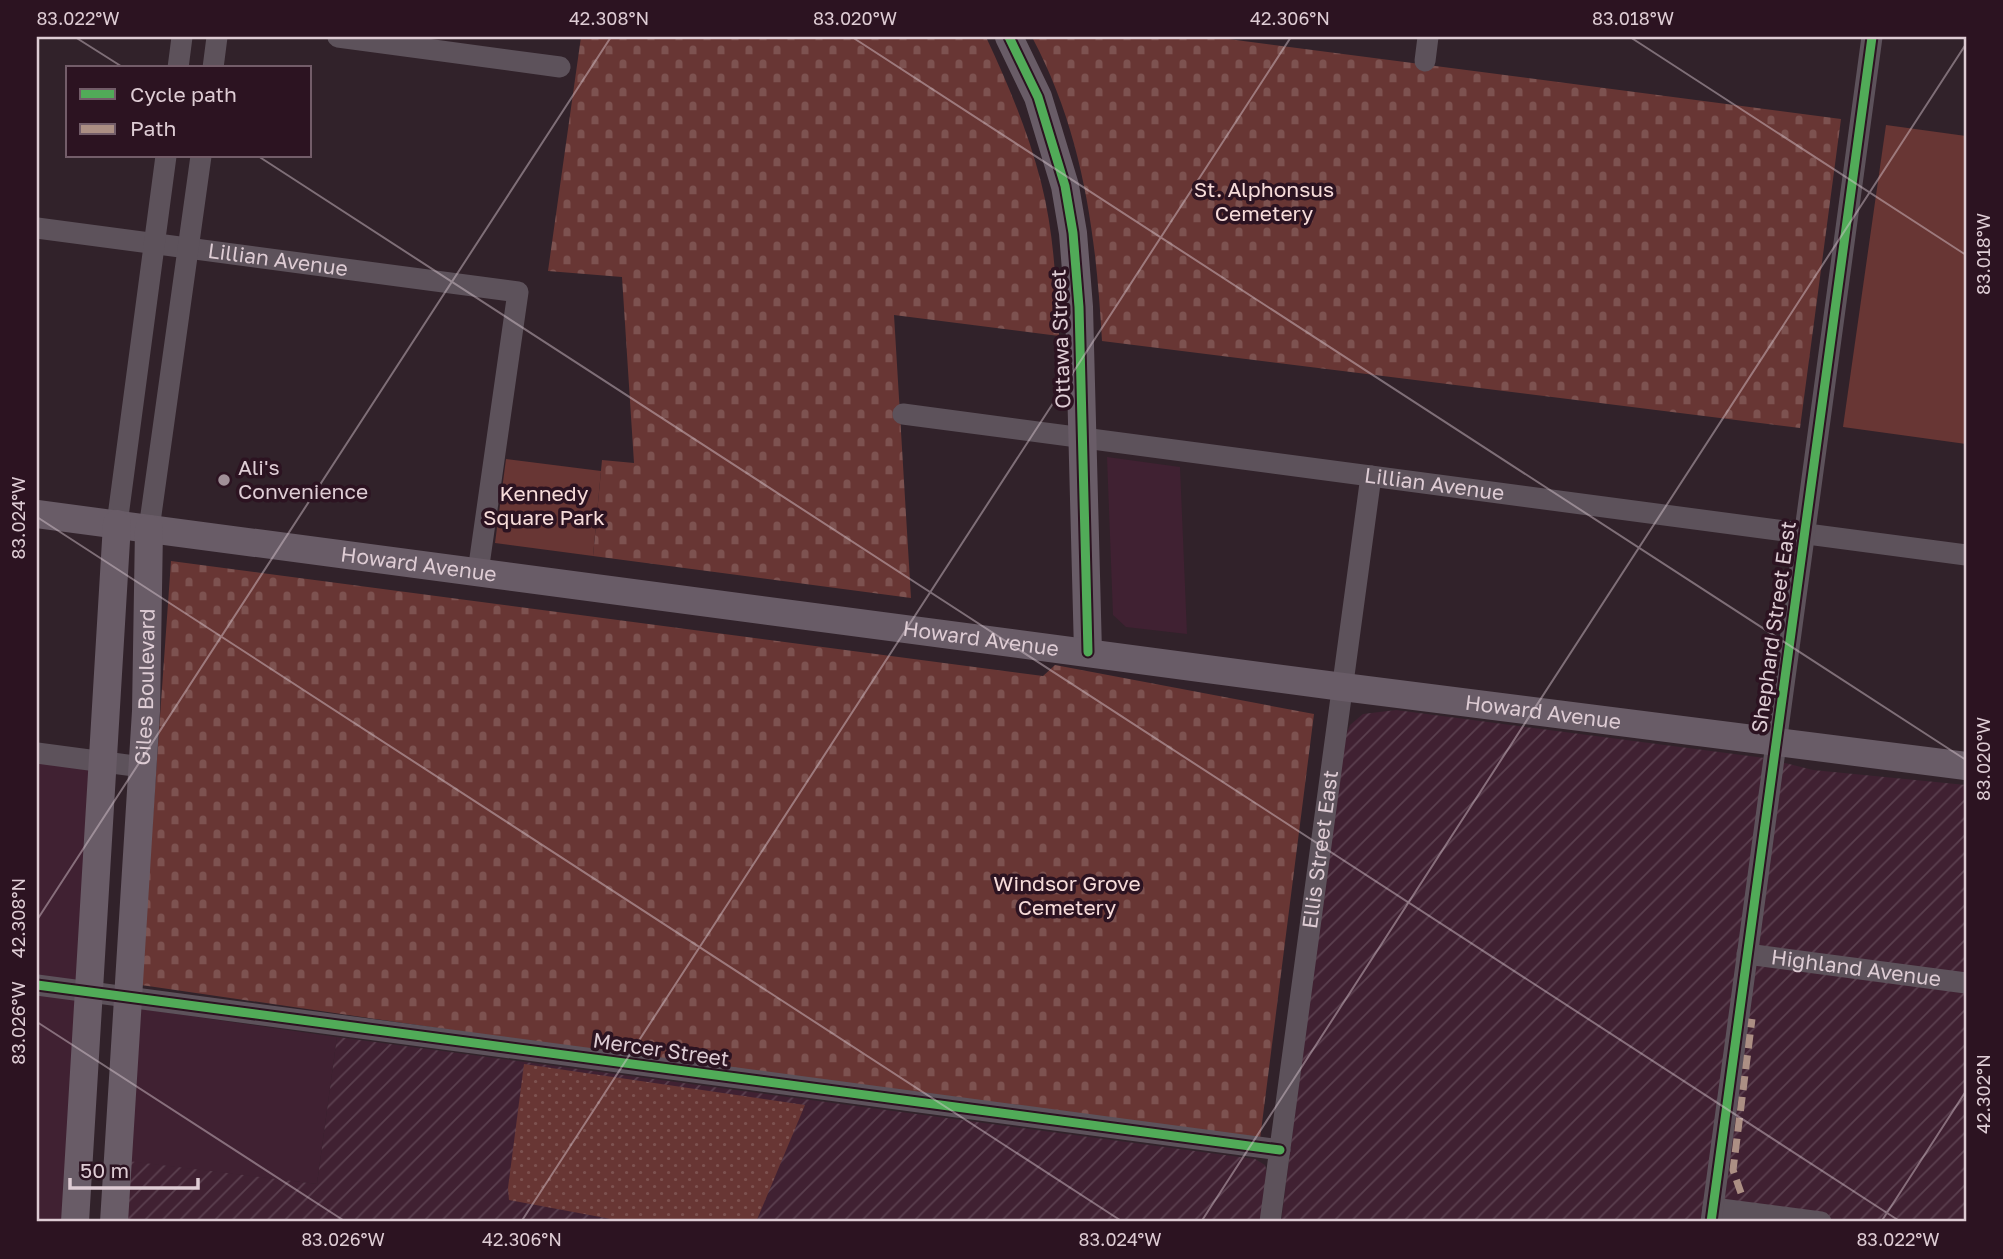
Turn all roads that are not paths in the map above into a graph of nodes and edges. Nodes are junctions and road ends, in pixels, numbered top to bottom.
1 (182, 37) edge
2 (217, 37) edge
3 (338, 37) edge
4 (1009, 37) edge
5 (1429, 37) edge
6 (1872, 37) edge
7 (1425, 61) dead end
8 (178, 66) edge
9 (213, 66) edge
10 (561, 67) dead end
11 (166, 158) edge
12 (201, 158) edge
13 (37, 228) edge
14 (155, 244) junction
15 (188, 248) junction
16 (903, 414) dead end
17 (1082, 438) junction
18 (1371, 476) junction
19 (37, 514) edge
20 (117, 524) junction
21 (149, 529) junction
22 (1804, 534) junction
23 (1966, 555) edge
24 (478, 572) junction
25 (1088, 652) junction
26 (1343, 687) junction
27 (1776, 742) junction
28 (37, 753) edge
29 (103, 762) junction
30 (1966, 766) edge
31 (142, 767) junction
32 (1748, 954) junction
33 (1966, 983) edge
34 (37, 985) edge
35 (89, 992) junction
36 (128, 998) junction
37 (1280, 1150) junction
38 (1712, 1215) edge
39 (75, 1222) edge
40 (114, 1222) edge
41 (1270, 1222) edge
42 (1821, 1222) edge

1 - 8 street
2 - 9 street
3 - 10 street
4 - 17 street, Ottawa Street
5 - 7 street
6 - 22 street, Shephard Street East
11 - 14 street, Giles Boulevard
12 - 15 street, Giles Boulevard
13 - 14 street, Lillian Avenue
14 - 15 street, Lillian Avenue
14 - 20 street, Giles Boulevard
15 - 21 street, Giles Boulevard
15 - 24 street, Lillian Avenue
16 - 17 street, Lillian Avenue
17 - 18 street, Lillian Avenue
17 - 25 street, Ottawa Street
18 - 22 street, Lillian Avenue
18 - 26 street, Ellis Street East
19 - 20 street, Howard Avenue
20 - 21 street, Howard Avenue
20 - 29 street, Giles Boulevard
21 - 24 street, Howard Avenue
21 - 31 street, Giles Boulevard
22 - 23 street, Lillian Avenue
22 - 27 street, Shephard Street East
24 - 25 street, Howard Avenue
25 - 26 street, Howard Avenue
26 - 27 street, Howard Avenue
26 - 37 street, Ellis Street East
27 - 30 street, Howard Avenue
27 - 32 street, Shephard Street East
28 - 29 street
29 - 31 street
29 - 35 street, Giles Boulevard
31 - 36 street, Giles Boulevard
32 - 33 street, Highland Avenue
32 - 38 street, Shephard Street East
34 - 35 street, Mercer Street
35 - 36 street, Mercer Street
35 - 39 street, Giles Boulevard
36 - 37 street, Mercer Street
36 - 40 street, Giles Boulevard
37 - 41 street, Ellis Street East
38 - 42 street

